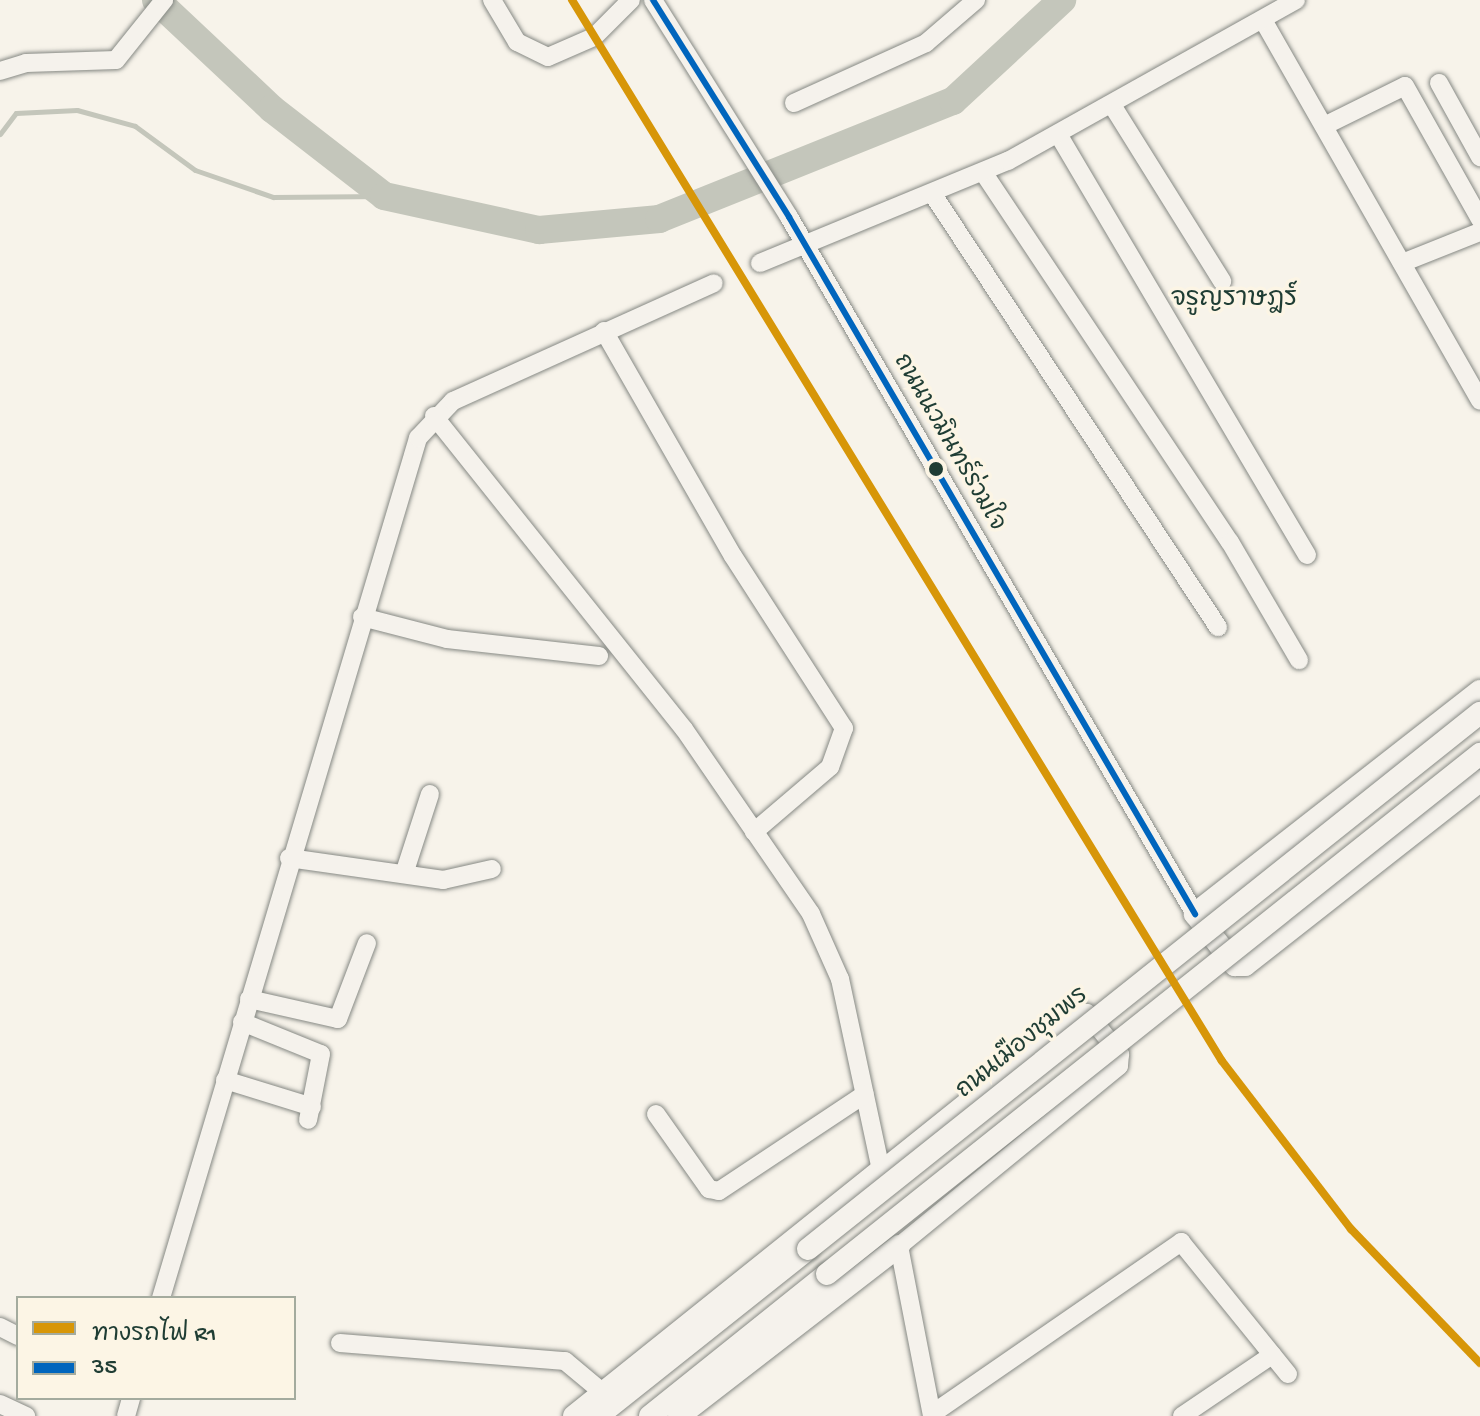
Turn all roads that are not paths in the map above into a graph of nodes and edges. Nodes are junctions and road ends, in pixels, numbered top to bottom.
1 (164, 0) edge
2 (492, 0) edge
3 (631, 0) edge
4 (653, 0) edge
5 (976, 0) edge
6 (1296, 0) edge
7 (1263, 20) junction
8 (0, 71) edge
9 (1439, 83) dead end
10 (794, 103) dead end
11 (1112, 105) junction
12 (1324, 126) junction
13 (1058, 134) junction
14 (1480, 157) edge
15 (983, 172) junction
16 (932, 193) junction
17 (1480, 219) edge
18 (1480, 232) edge
19 (804, 243) junction
20 (760, 263) dead end
21 (1402, 263) junction
22 (1222, 281) dead end
23 (714, 283) dead end
24 (604, 331) junction
25 (1480, 401) edge
26 (434, 416) junction
27 (1307, 555) dead end
28 (362, 617) junction
29 (1218, 627) dead end
30 (599, 656) dead end
31 (1299, 660) dead end
32 (1480, 691) edge
33 (1480, 713) edge
34 (1480, 754) edge
35 (1480, 781) edge
36 (430, 794) dead end
37 (754, 832) junction
38 (289, 858) junction
39 (492, 869) dead end
40 (404, 874) junction
41 (1195, 914) junction
42 (367, 943) dead end
43 (249, 999) junction
44 (242, 1022) junction
45 (225, 1080) junction
46 (865, 1094) junction
47 (656, 1114) dead end
48 (881, 1170) junction
49 (899, 1246) junction
50 (162, 1296) edge
51 (340, 1343) dead end
52 (1272, 1355) junction
53 (1288, 1374) dead end
54 (601, 1391) junction
55 (0, 1404) edge
56 (932, 1415) edge
57 (26, 1416) edge
58 (574, 1416) edge
59 (598, 1416) edge
60 (650, 1416) edge
61 (679, 1416) edge
62 (1182, 1416) edge

1 - 8 street
2 - 3 street
4 - 19 street, ถนนนวมินทร์ร่วมใจ
5 - 10 street
6 - 7 street
7 - 11 street
7 - 12 street
9 - 14 street
11 - 13 street
11 - 22 street
12 - 17 street
12 - 21 street
13 - 15 street
13 - 27 street
15 - 16 street
15 - 31 street
16 - 19 street
16 - 29 street
18 - 21 street
19 - 20 street
19 - 41 street, ถนนนวมินทร์ร่วมใจ
21 - 25 street
23 - 24 street
24 - 26 street
24 - 37 street
26 - 28 street
26 - 37 street
28 - 30 street
28 - 38 street
32 - 41 main road
33 - 59 main road, ถนนเมืองชุมพร, bridge
34 - 60 main road, bridge
35 - 41 main road
36 - 40 street
37 - 46 street
38 - 40 street
38 - 43 street
39 - 40 street
42 - 43 street
43 - 44 street
44 - 45 street
44 - 45 street
45 - 50 street
46 - 47 street
46 - 48 street
48 - 49 street
48 - 54 main road
49 - 56 street
49 - 61 main road
51 - 54 street
52 - 53 street
52 - 56 street
52 - 62 street
54 - 58 main road
55 - 57 street

